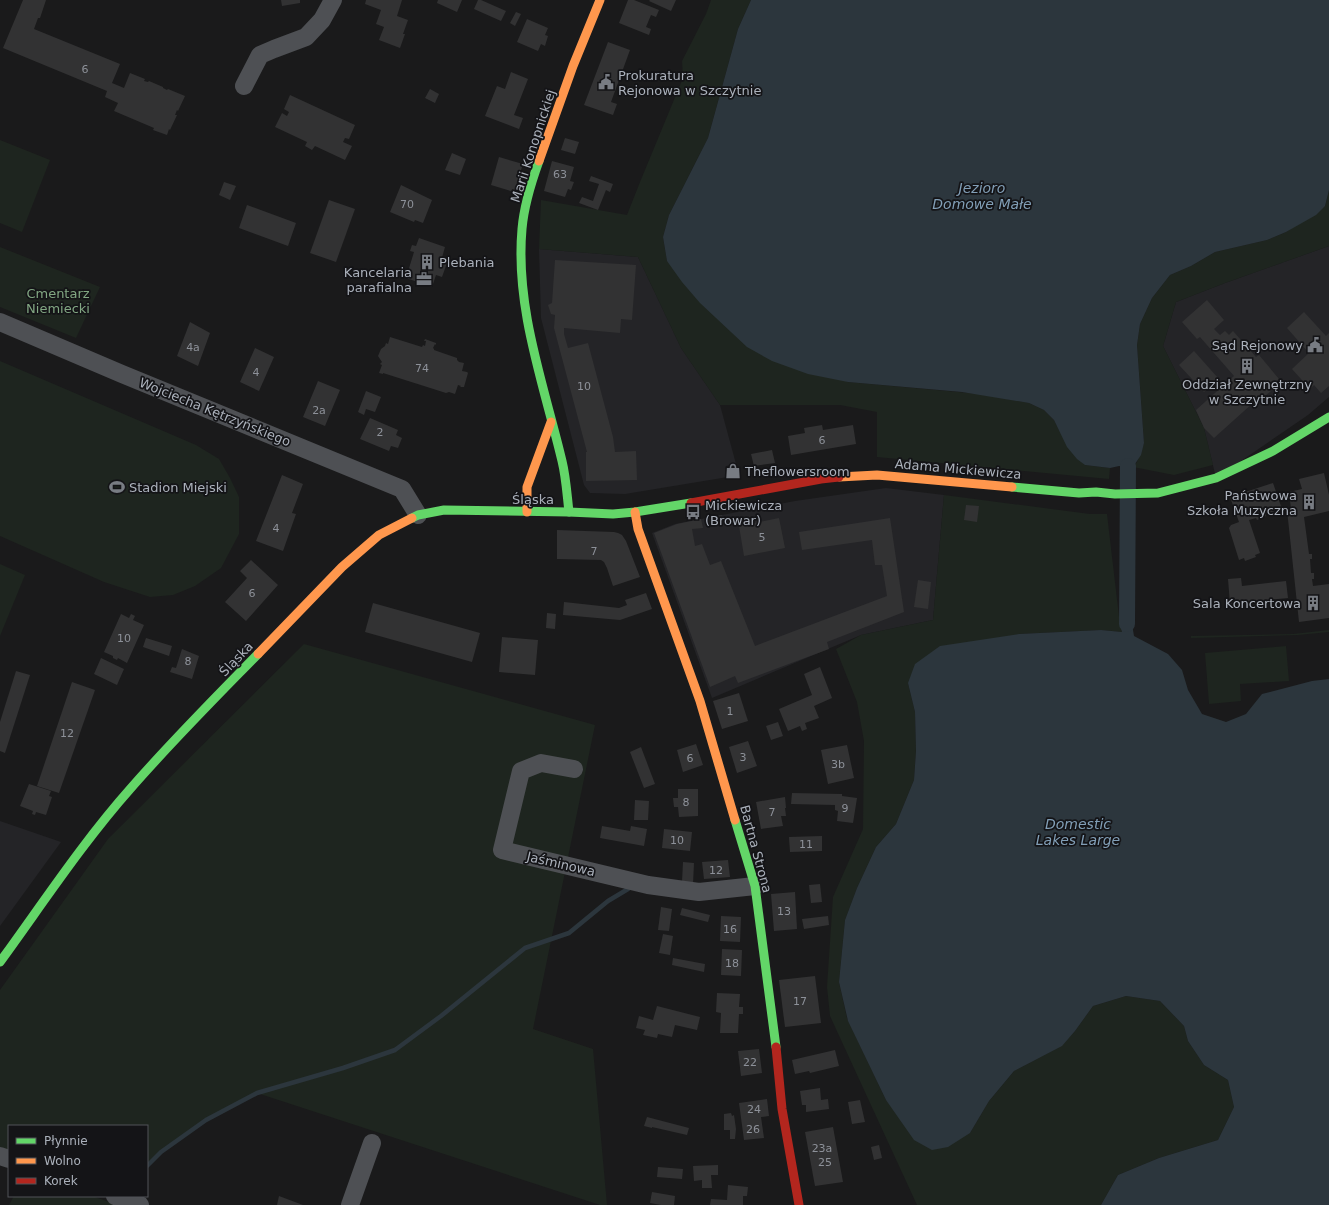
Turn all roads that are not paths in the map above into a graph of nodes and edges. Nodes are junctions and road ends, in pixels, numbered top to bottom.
1 (333, 0) edge
2 (600, 0) edge
3 (244, 86) dead end
4 (0, 322) edge
5 (1329, 417) edge
6 (551, 422) junction
7 (527, 512) junction
8 (569, 512) junction
9 (635, 512) junction
10 (418, 515) junction
11 (574, 769) dead end
12 (755, 886) junction
13 (0, 962) edge
14 (372, 1143) dead end
15 (117, 1197) edge
16 (140, 1205) edge
17 (350, 1205) edge
18 (799, 1205) edge

1 - 3 street
2 - 6 main road, Marii Konopnickiej
4 - 10 street, Wojciecha Kętrzyńskiego
5 - 9 main road, Adama Mickiewicza
6 - 7 main road
6 - 8 main road, Marii Konopnickiej
7 - 8 main road, Śląska
7 - 10 main road, Śląska
8 - 9 main road, Adama Mickiewicza
9 - 12 main road, Bartna Strona
10 - 13 main road, Śląska
11 - 12 street, Jaśminowa
12 - 18 main road, Bartna Strona
14 - 17 street
15 - 16 street

